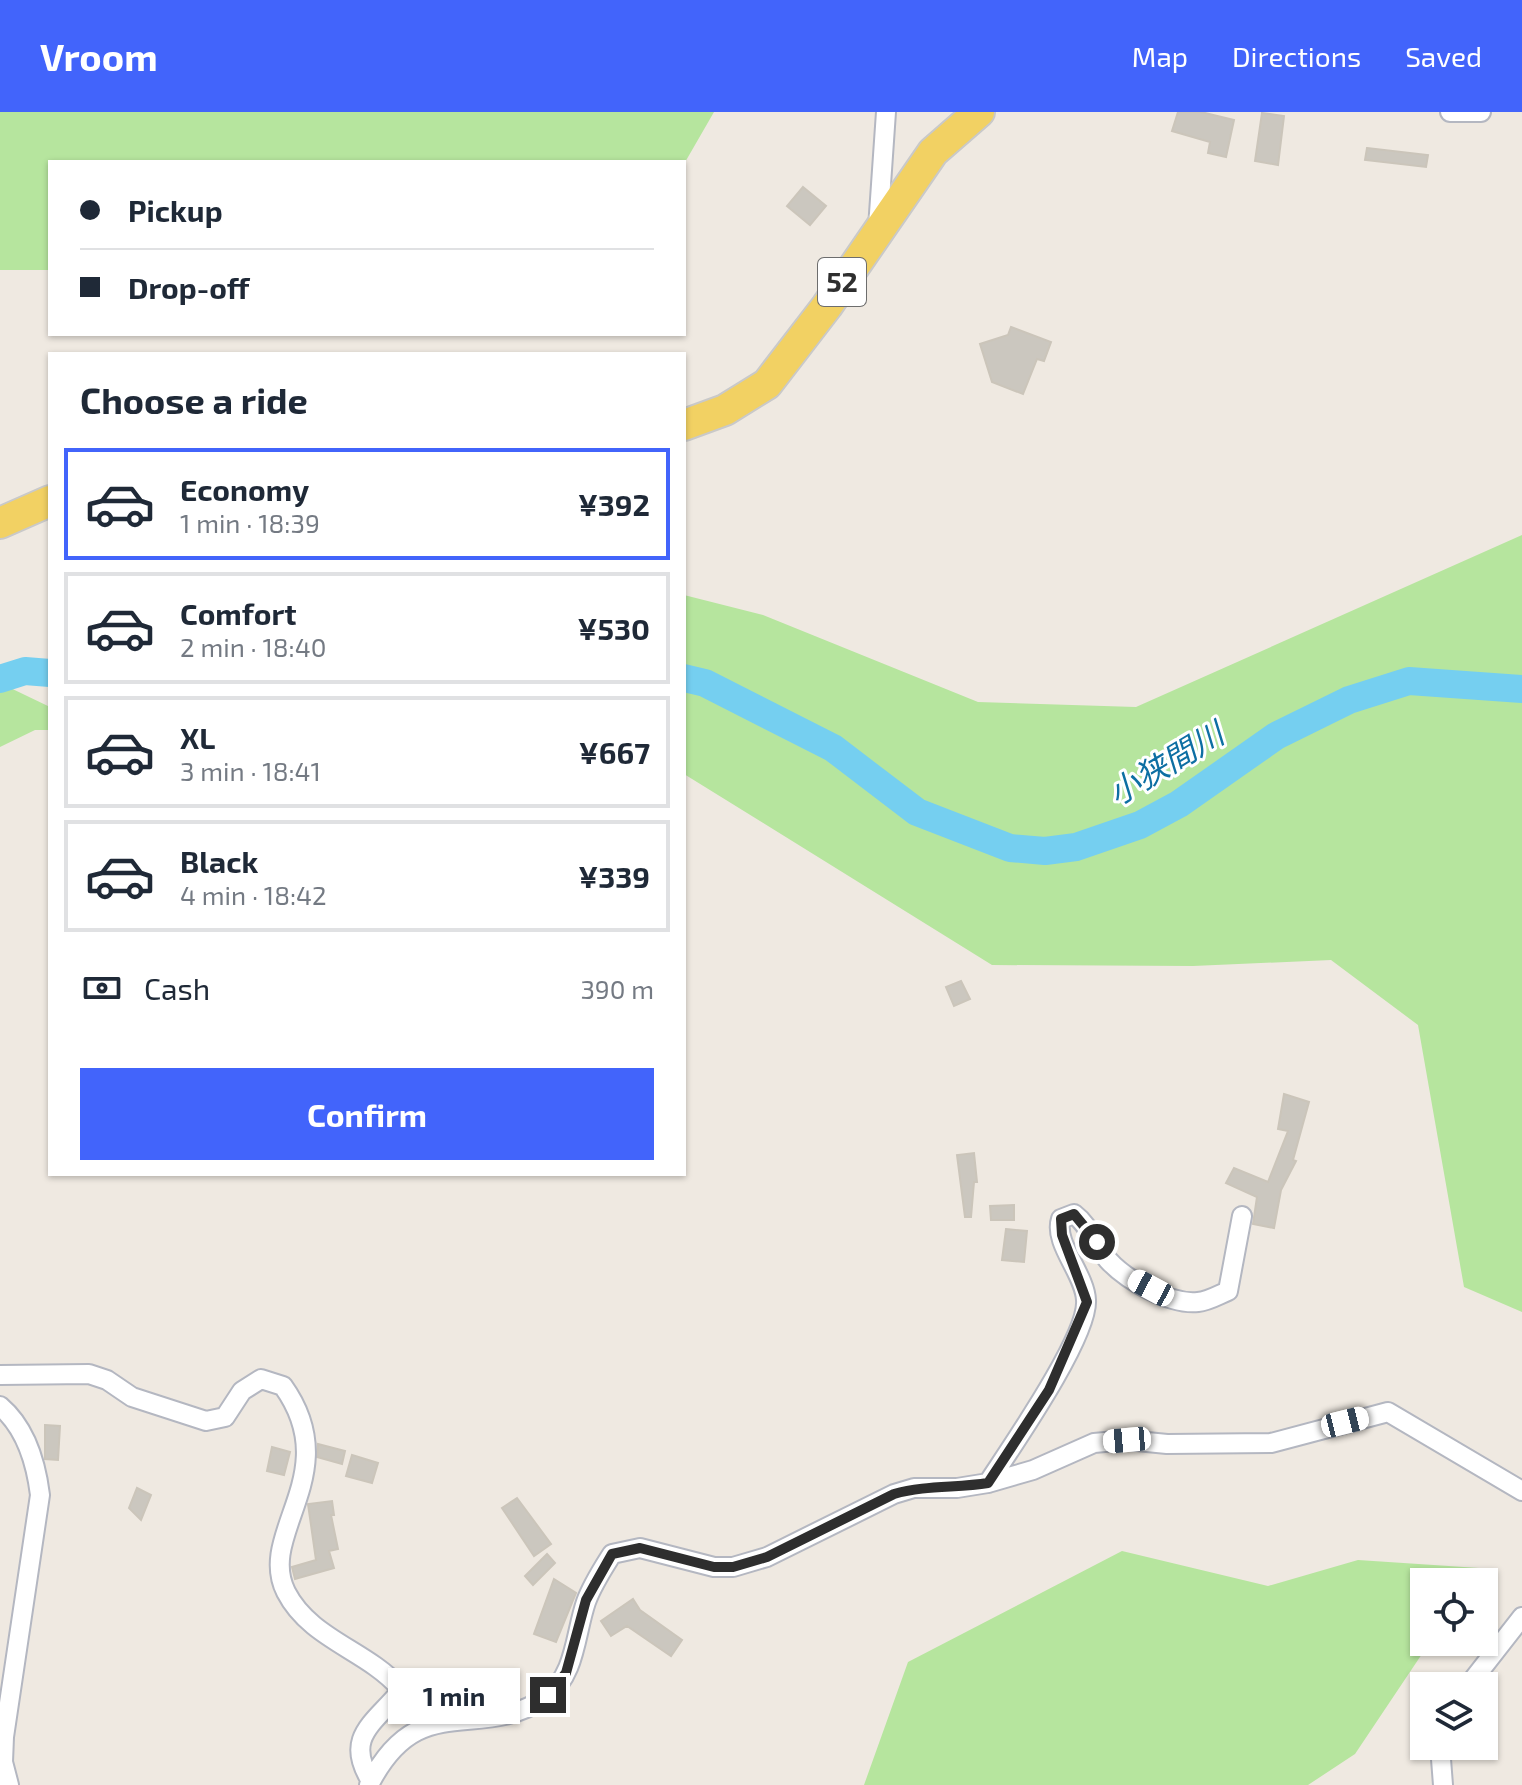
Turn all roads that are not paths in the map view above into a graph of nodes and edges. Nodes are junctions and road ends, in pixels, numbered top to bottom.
1 (886, 112) edge
2 (979, 112) edge
3 (1450, 112) edge
4 (1481, 112) edge
5 (878, 228) junction
6 (686, 424) edge
7 (48, 502) edge
8 (0, 523) edge
9 (1242, 1216) dead end
10 (0, 1375) edge
11 (0, 1406) edge
12 (988, 1483) junction
13 (1522, 1491) edge
14 (1522, 1617) edge
15 (1479, 1672) edge
16 (1441, 1760) edge
17 (370, 1783) edge
18 (9, 1785) edge
19 (1443, 1785) edge

1 - 5 street
2 - 5 main road, 52
3 - 4 street
5 - 6 main road, 52
7 - 8 main road
9 - 12 street
10 - 17 street
11 - 18 street
12 - 13 street
12 - 17 street
14 - 15 street
16 - 19 street

